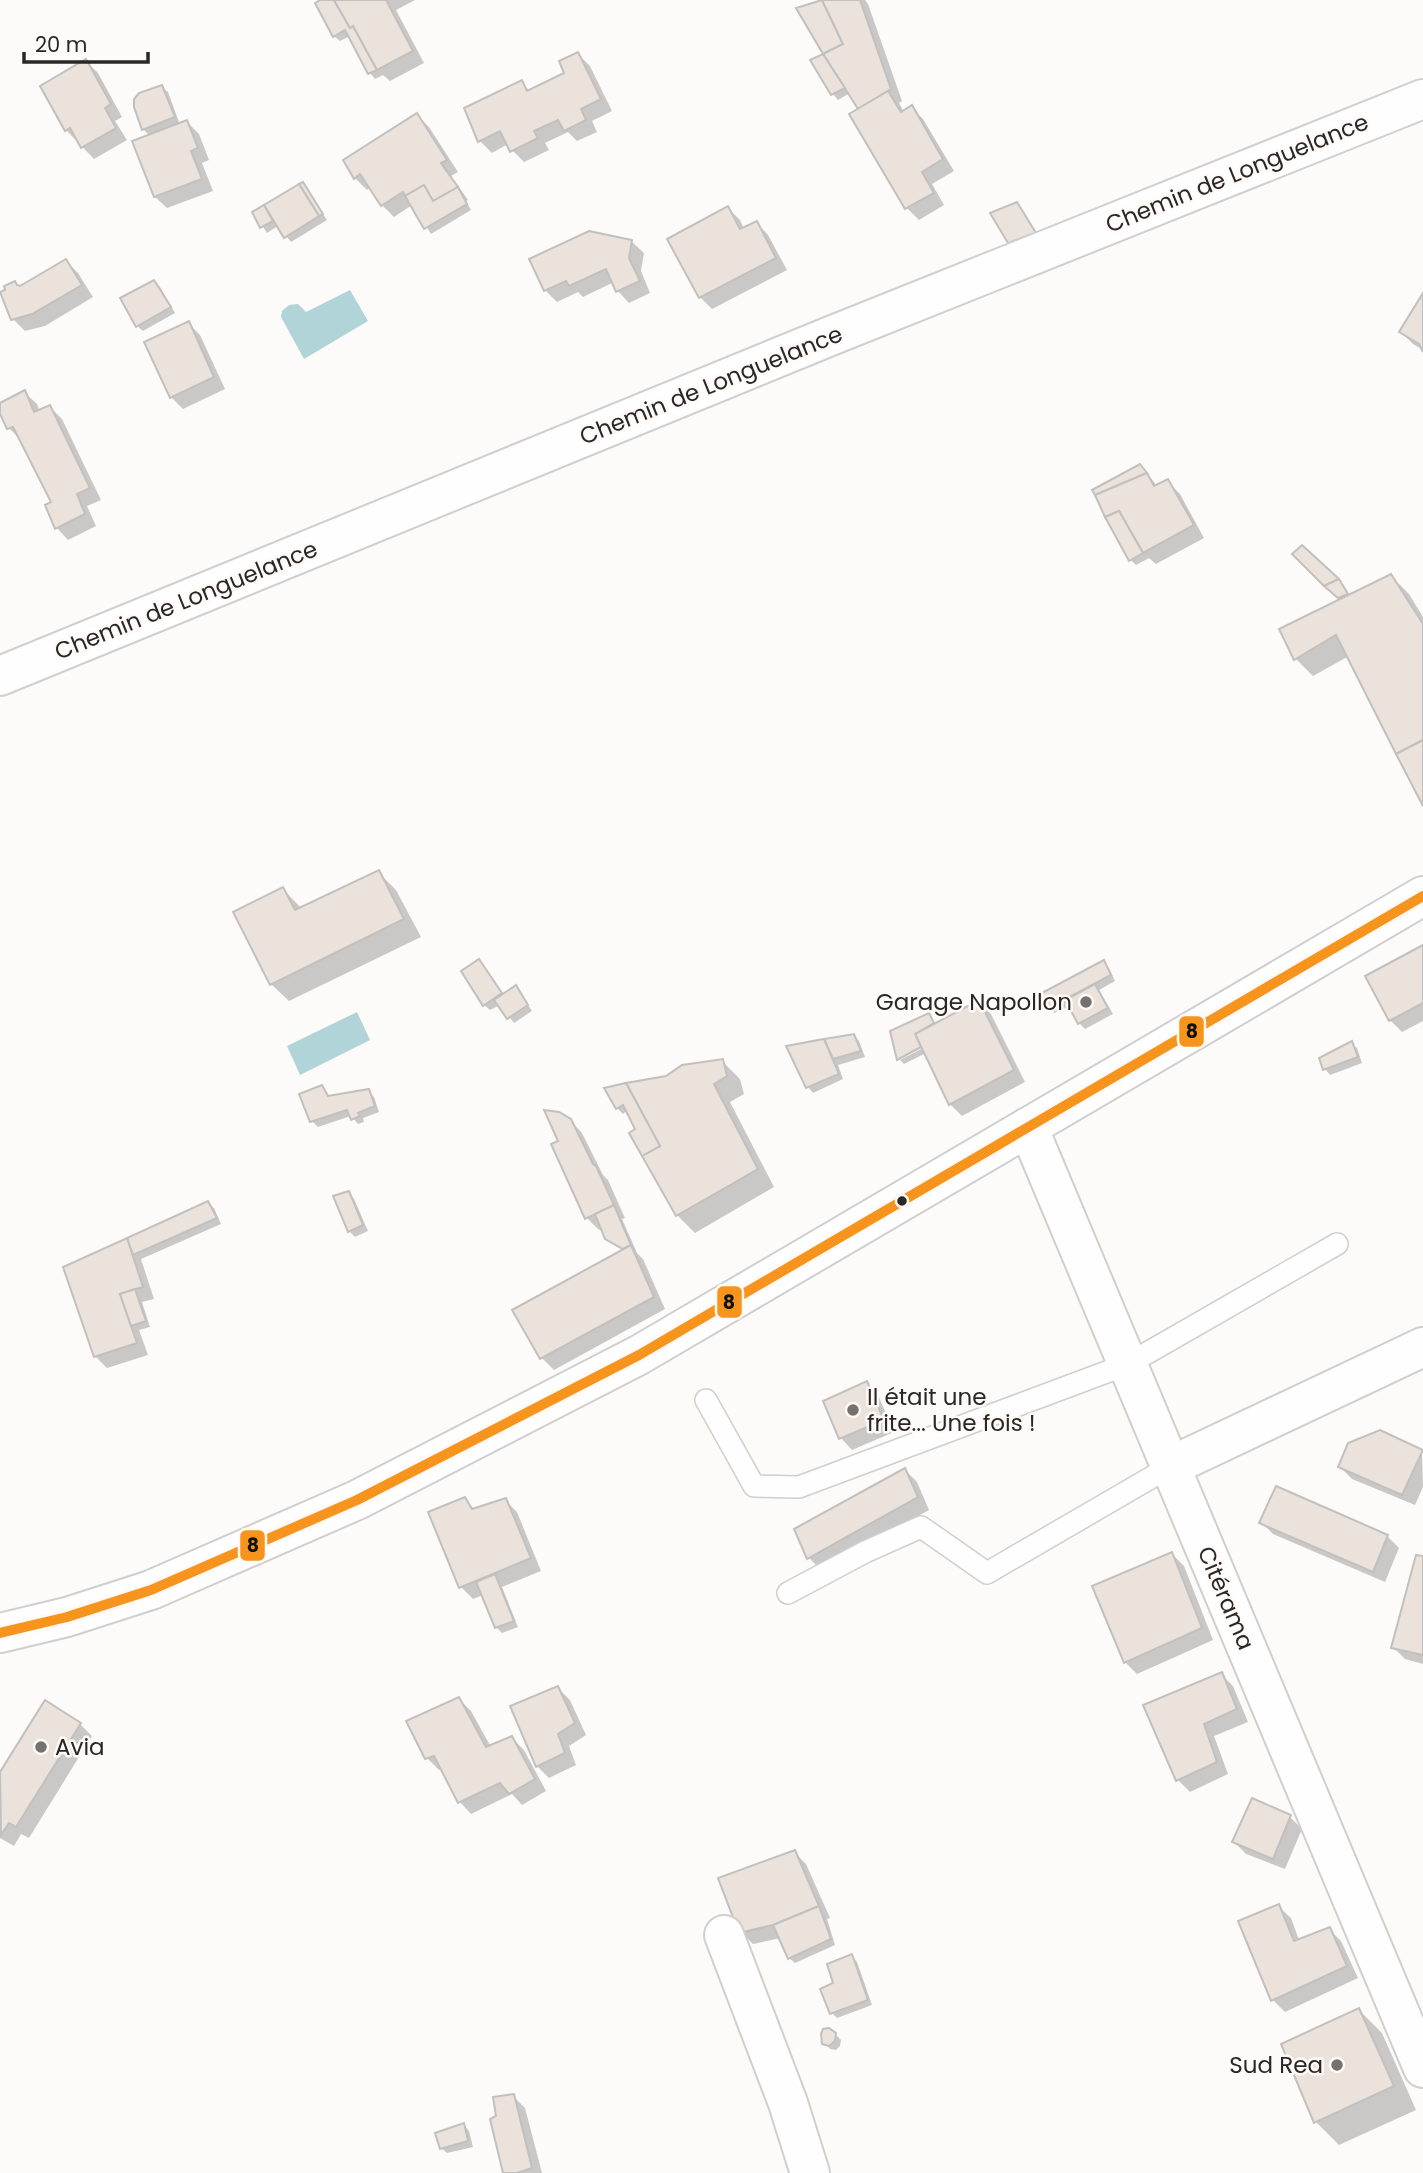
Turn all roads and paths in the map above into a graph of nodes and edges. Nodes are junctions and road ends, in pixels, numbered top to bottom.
1 (1423, 99) edge
2 (0, 676) edge
3 (1423, 896) edge
4 (1028, 1128) junction
5 (1337, 1244) dead end
6 (1423, 1347) edge
7 (1128, 1364) junction
8 (706, 1399) dead end
9 (1171, 1466) junction
10 (788, 1592) dead end
11 (0, 1633) edge
12 (724, 1935) dead end
13 (1423, 2068) edge
14 (810, 2173) edge

1 - 2 street, Chemin de Longuelance
3 - 4 street
4 - 7 street, Citérama
4 - 11 street
5 - 7 lane
6 - 9 street
7 - 8 lane
7 - 9 street, Citérama
9 - 10 lane
9 - 13 street, Citérama
12 - 14 street

